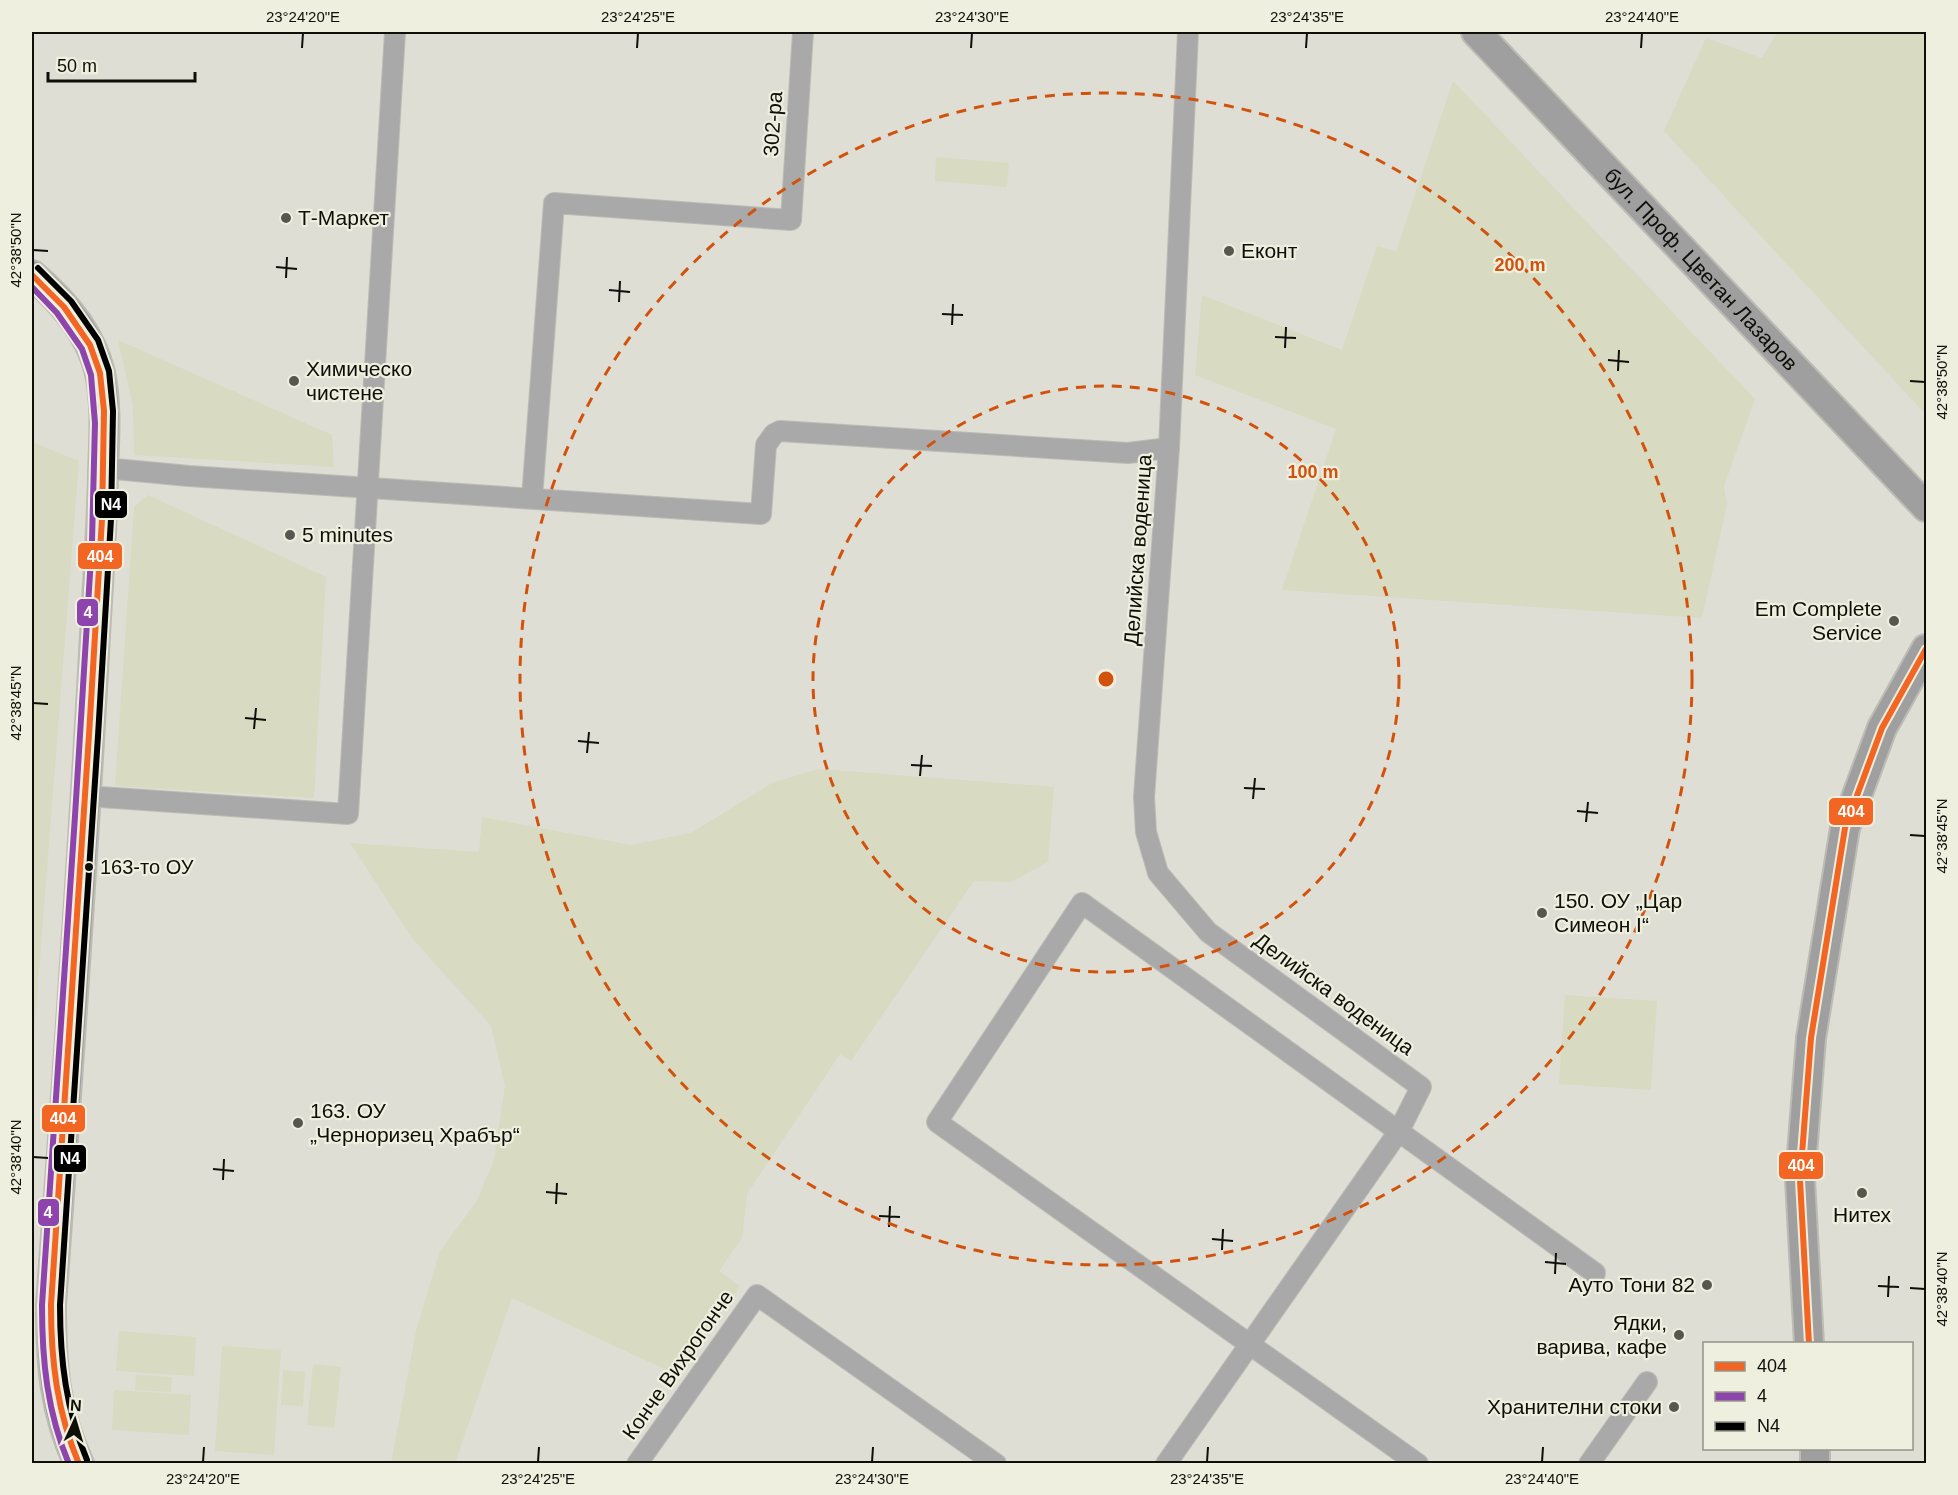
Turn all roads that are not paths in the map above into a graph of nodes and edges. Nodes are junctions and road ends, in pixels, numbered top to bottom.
1 (395, 32) edge
2 (803, 32) edge
3 (1188, 32) edge
4 (1476, 32) edge
5 (32, 275) edge
6 (1169, 448) junction
7 (104, 468) junction
8 (368, 488) junction
9 (532, 498) junction
10 (1926, 507) edge
11 (1926, 649) edge
12 (86, 796) junction
13 (1399, 1131) junction
14 (1595, 1272) dead end
15 (1809, 1342) edge
16 (1250, 1344) junction
17 (1647, 1382) dead end
18 (79, 1464) edge
19 (637, 1464) edge
20 (996, 1464) edge
21 (1166, 1464) edge
22 (1418, 1464) edge
23 (1589, 1464) edge

1 - 8 street
2 - 9 street, 302-ра
3 - 6 street, Делийска воденица
4 - 10 main road, бул. Проф. Цветан Лазаров
5 - 7 main road
6 - 9 street
6 - 13 street, Делийска воденица
7 - 8 street
7 - 12 main road
8 - 9 street
8 - 12 street
11 - 15 main road
12 - 18 main road
13 - 14 street
13 - 16 street
13 - 16 street
16 - 21 street
16 - 22 street
17 - 23 street
19 - 20 street, Конче Вихрогонче

